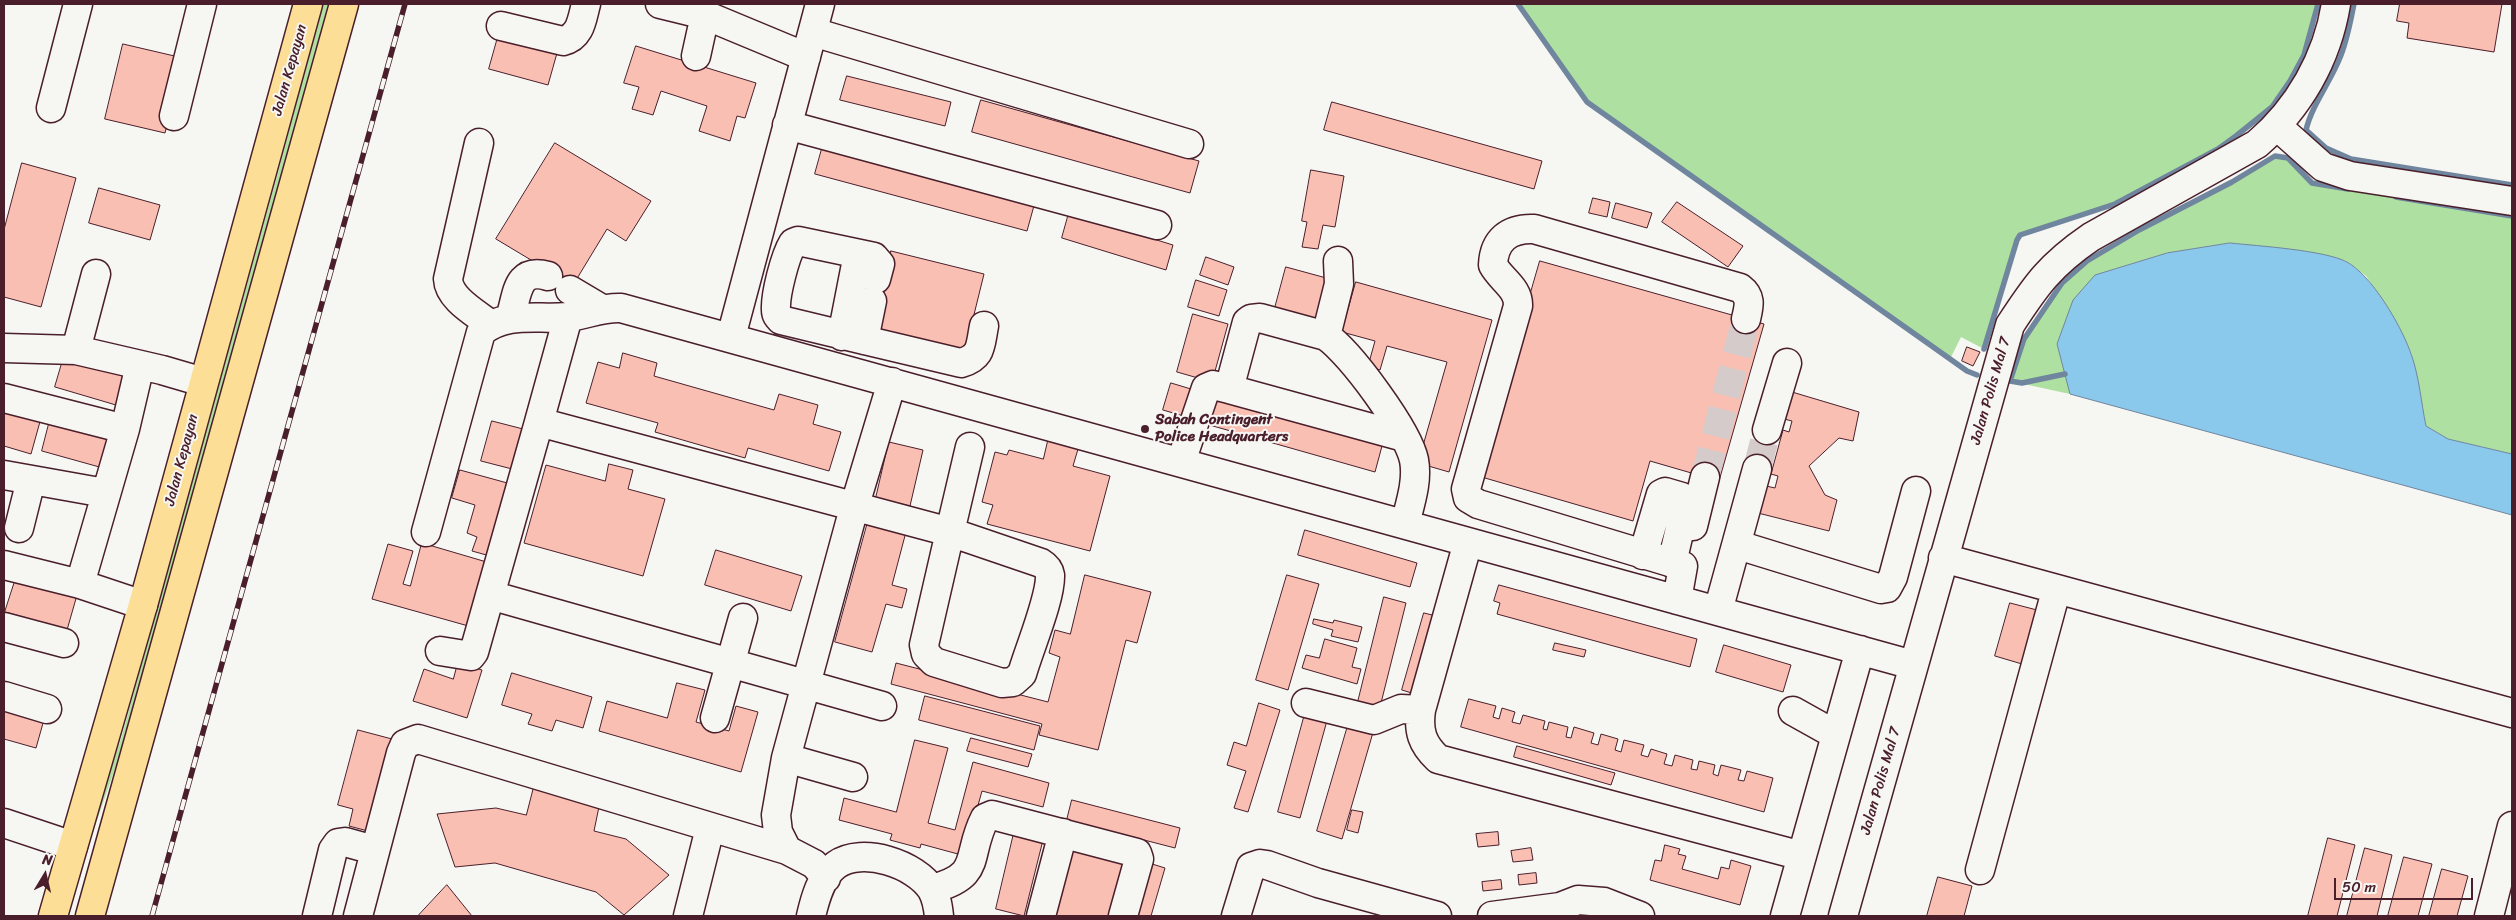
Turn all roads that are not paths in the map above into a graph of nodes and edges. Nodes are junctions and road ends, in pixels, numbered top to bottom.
1 (78, 4) edge
2 (202, 4) edge
3 (308, 4) edge
4 (344, 4) edge
5 (586, 4) edge
6 (660, 4) edge
7 (820, 4) edge
8 (2336, 4) edge
9 (705, 15) junction
10 (500, 26) dead end
11 (810, 45) junction
12 (696, 56) dead end
13 (51, 108) dead end
14 (174, 116) dead end
15 (787, 125) junction
16 (2278, 126) junction
17 (479, 143) dead end
18 (1189, 144) dead end
19 (2512, 201) edge
20 (1157, 224) dead end
21 (858, 254) junction
22 (1338, 261) dead end
23 (750, 263) junction
24 (96, 274) dead end
25 (782, 277) junction
26 (602, 309) junction
27 (568, 317) junction
28 (1746, 319) tunnel mouth
29 (500, 321) junction
30 (984, 326) dead end
31 (1326, 336) junction
32 (731, 337) junction
33 (853, 338) junction
34 (4, 348) edge
35 (76, 350) junction
36 (1787, 363) dead end
37 (140, 365) junction
38 (203, 382) junction
39 (892, 382) junction
40 (1230, 389) junction
41 (4, 398) edge
42 (540, 422) junction
43 (125, 429) junction
44 (1767, 430) tunnel mouth
45 (1404, 437) junction
46 (970, 447) dead end
47 (1182, 462) junction
48 (1757, 469) tunnel mouth
49 (4, 474) edge
50 (1705, 477) tunnel mouth
51 (31, 480) junction
52 (1916, 491) dead end
53 (105, 494) junction
54 (854, 508) junction
55 (1405, 524) junction
56 (19, 528) dead end
57 (426, 532) dead end
58 (950, 532) junction
59 (1468, 542) junction
60 (1738, 544) junction
61 (1643, 555) junction
62 (1943, 558) junction
63 (4, 565) edge
64 (1677, 565) junction
65 (80, 584) junction
66 (2056, 590) junction
67 (490, 595) junction
68 (1677, 600) junction
69 (144, 605) junction
70 (1718, 611) junction
71 (743, 618) dead end
72 (4, 627) edge
73 (64, 643) dead end
74 (1860, 650) junction
75 (440, 651) dead end
76 (730, 663) junction
77 (1913, 665) junction
78 (805, 686) junction
79 (4, 696) edge
80 (1306, 703) dead end
81 (882, 706) dead end
82 (47, 709) dead end
83 (1421, 710) junction
84 (1793, 710) dead end
85 (2512, 713) edge
86 (714, 718) dead end
87 (1836, 735) junction
88 (786, 758) junction
89 (853, 777) dead end
90 (4, 823) edge
91 (710, 828) junction
92 (1063, 833) junction
93 (2511, 840) edge
94 (73, 846) junction
95 (374, 850) junction
96 (787, 850) junction
97 (1802, 856) junction
98 (1980, 870) dead end
99 (826, 878) junction
100 (932, 889) junction
101 (53, 916) edge
102 (90, 916) edge
103 (317, 916) edge
104 (358, 916) edge
105 (688, 916) edge
106 (810, 916) edge
107 (939, 916) edge
108 (1041, 916) edge
109 (1123, 916) edge
110 (1236, 916) edge
111 (1437, 916) edge
112 (1492, 916) edge
113 (1640, 916) edge
114 (1785, 916) edge
115 (1843, 916) edge
116 (2489, 916) edge

1 - 13 street
2 - 14 street
3 - 38 highway, Jalan Kepayan
4 - 102 highway
5 - 10 street
6 - 9 street
7 - 11 street
8 - 16 street, Jalan Polis Mal 7
9 - 11 street
9 - 12 street
11 - 15 street
11 - 18 street
15 - 20 street
15 - 23 street
16 - 19 street
16 - 62 street, Jalan Polis Mal 7
17 - 29 street
21 - 25 street
21 - 33 street
21 - 33 street
22 - 31 street
23 - 25 street
23 - 32 street
24 - 35 street
25 - 33 street
26 - 27 street
26 - 29 street
26 - 32 street
27 - 29 street
27 - 42 street
28 - 61 street
29 - 57 street
30 - 33 street
31 - 40 street
31 - 45 street
32 - 39 street
34 - 35 street
35 - 37 street
36 - 44 street
37 - 38 street
37 - 43 street
38 - 69 highway, Jalan Kepayan
39 - 47 street
39 - 54 street
40 - 45 street
40 - 47 street
41 - 43 street
42 - 54 street
42 - 67 street
43 - 53 street
45 - 55 street
46 - 58 street
47 - 55 street
48 - 60 street
49 - 51 street
50 - 64 street
51 - 53 street
51 - 56 street
52 - 60 street
53 - 65 street
54 - 58 street
54 - 78 street
55 - 59 street
58 - 58 street
59 - 68 street
59 - 83 street
60 - 70 street
61 - 64 street
61 - 64 street
62 - 66 street
62 - 77 street, Jalan Polis Mal 7
63 - 65 street
64 - 68 street
65 - 69 street
66 - 85 street
66 - 98 street
67 - 75 street
67 - 76 street
68 - 70 street
69 - 94 highway, Jalan Kepayan
70 - 74 street
71 - 76 street
72 - 73 street
74 - 77 street
74 - 87 street
76 - 78 street
76 - 86 street
77 - 115 street, Jalan Polis Mal 7
78 - 81 street
78 - 88 street
79 - 82 street
80 - 83 street
83 - 97 street
84 - 87 street
87 - 97 street
88 - 89 street
88 - 96 street
90 - 94 street
91 - 95 street
91 - 96 street
91 - 105 street
92 - 100 street
92 - 108 street
92 - 109 street
93 - 116 street
94 - 101 highway, Jalan Kepayan
95 - 103 street
95 - 104 street
96 - 99 street
97 - 114 street
99 - 100 street
99 - 106 street
100 - 107 street
110 - 111 street
112 - 113 street

